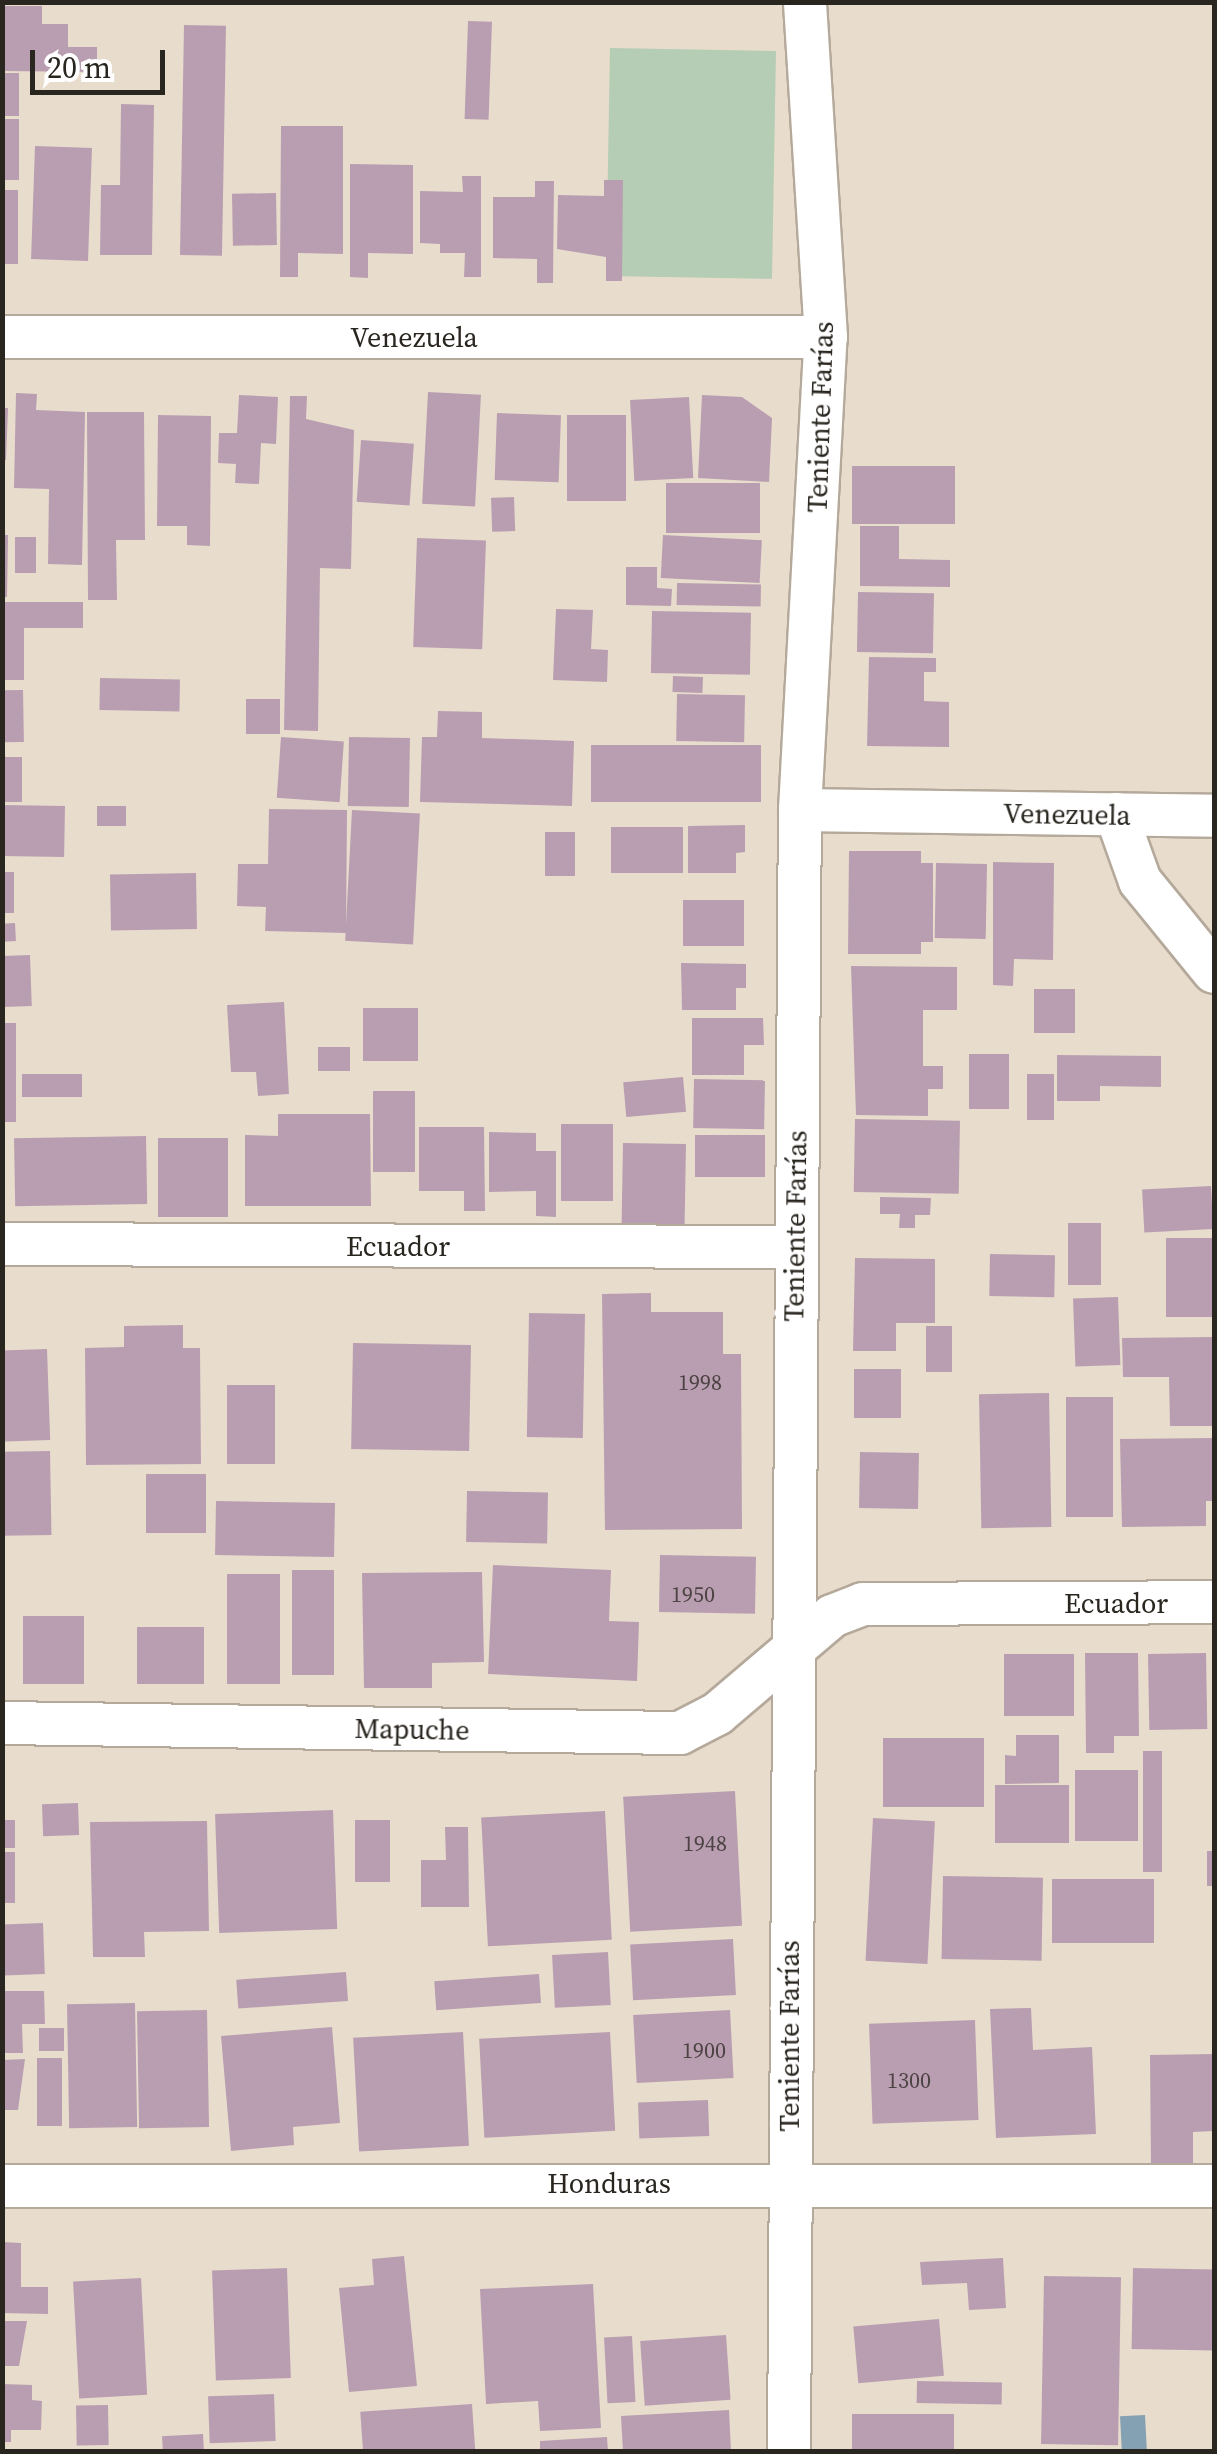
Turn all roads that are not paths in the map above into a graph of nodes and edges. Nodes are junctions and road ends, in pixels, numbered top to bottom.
1 (805, 2) edge
2 (2, 337) edge
3 (826, 338) junction
4 (800, 810) junction
5 (1116, 814) junction
6 (1214, 816) edge
7 (1214, 972) edge
8 (2, 1244) edge
9 (794, 1248) junction
10 (1214, 1602) edge
11 (790, 1646) junction
12 (2, 1723) edge
13 (789, 2182) junction
14 (2, 2186) edge
15 (1214, 2186) edge
16 (788, 2452) edge

1 - 3 street, Teniente Farías
2 - 3 street, Venezuela
3 - 4 street, Teniente Farías
4 - 5 street, Venezuela
4 - 9 street, Teniente Farías
5 - 6 street, Venezuela
5 - 7 street
8 - 9 street, Ecuador
9 - 11 street, Teniente Farías
10 - 11 street, Ecuador
11 - 12 street, Mapuche
11 - 13 street, Teniente Farías
13 - 14 street, Honduras
13 - 15 street, Honduras
13 - 16 street, Teniente Farías

